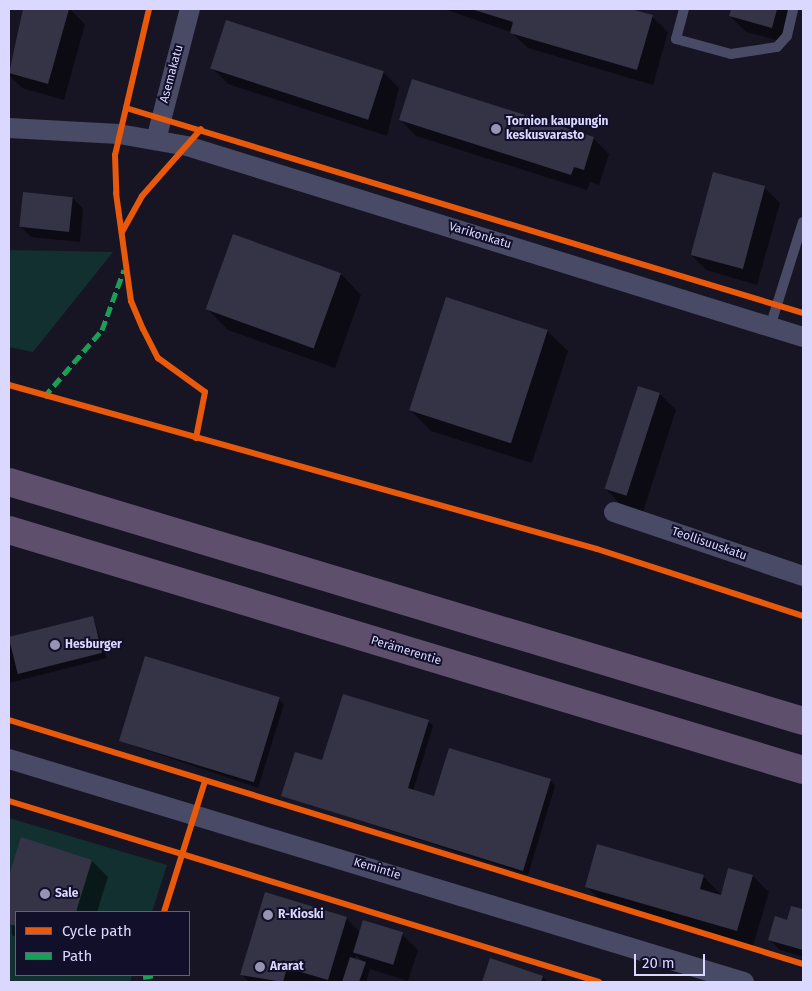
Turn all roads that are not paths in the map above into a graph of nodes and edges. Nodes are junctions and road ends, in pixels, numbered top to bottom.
1 (190, 9) edge
2 (684, 9) edge
3 (793, 9) edge
4 (9, 128) edge
5 (156, 140) junction
6 (803, 222) edge
7 (770, 327) junction
8 (803, 337) edge
9 (9, 482) edge
10 (614, 512) dead end
11 (9, 530) edge
12 (803, 576) edge
13 (803, 721) edge
14 (9, 759) edge
15 (803, 770) edge
16 (744, 982) edge

1 - 5 street, Asemakatu
2 - 3 lane
4 - 5 street, Varikonkatu
5 - 7 street, Varikonkatu
6 - 7 lane
7 - 8 street, Varikonkatu
9 - 13 highway
10 - 12 street, Teollisuuskatu
11 - 15 highway, Perämerentie
14 - 16 street, Kemintie

